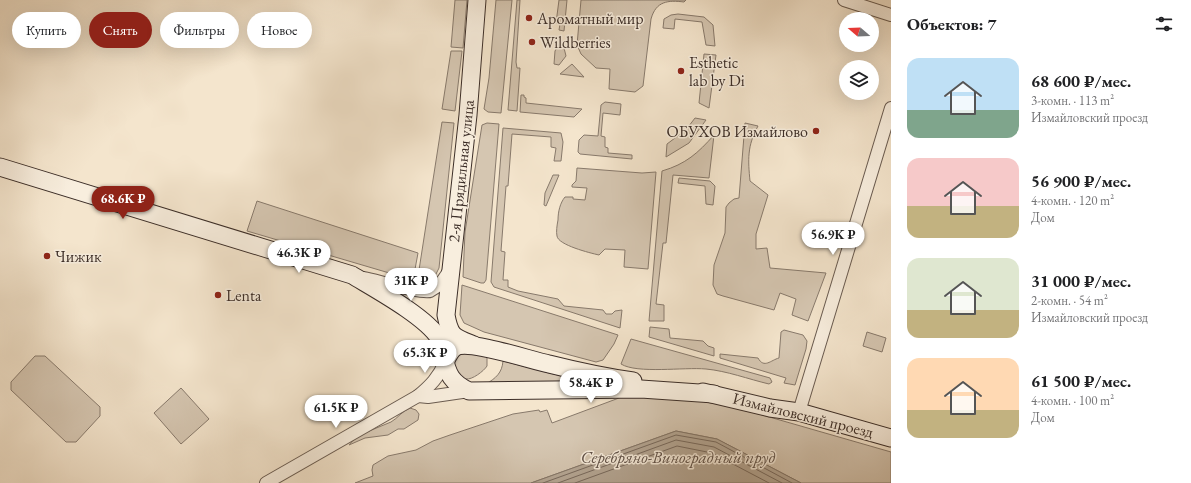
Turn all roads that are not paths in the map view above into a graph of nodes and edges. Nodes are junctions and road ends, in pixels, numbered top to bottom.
1 (477, 0) edge
2 (844, 0) edge
3 (891, 15) edge
4 (891, 108) edge
5 (0, 167) edge
6 (450, 269) junction
7 (352, 275) junction
8 (479, 346) junction
9 (445, 362) junction
10 (469, 391) junction
11 (714, 394) junction
12 (418, 396) junction
13 (799, 412) junction
14 (891, 438) edge
15 (266, 483) edge

1 - 6 street, 2-я Прядильная улица
2 - 3 street
4 - 13 street
5 - 7 street
6 - 7 street
6 - 8 street, 2-я Прядильная улица
7 - 9 street
8 - 9 street, Измайловский проезд
8 - 11 street, Измайловский проезд
9 - 10 street
9 - 12 street
10 - 11 street, Измайловский проезд
10 - 12 street, Измайловский проезд
11 - 13 street, Измайловский проезд
12 - 15 street
13 - 14 street, Измайловский проезд

